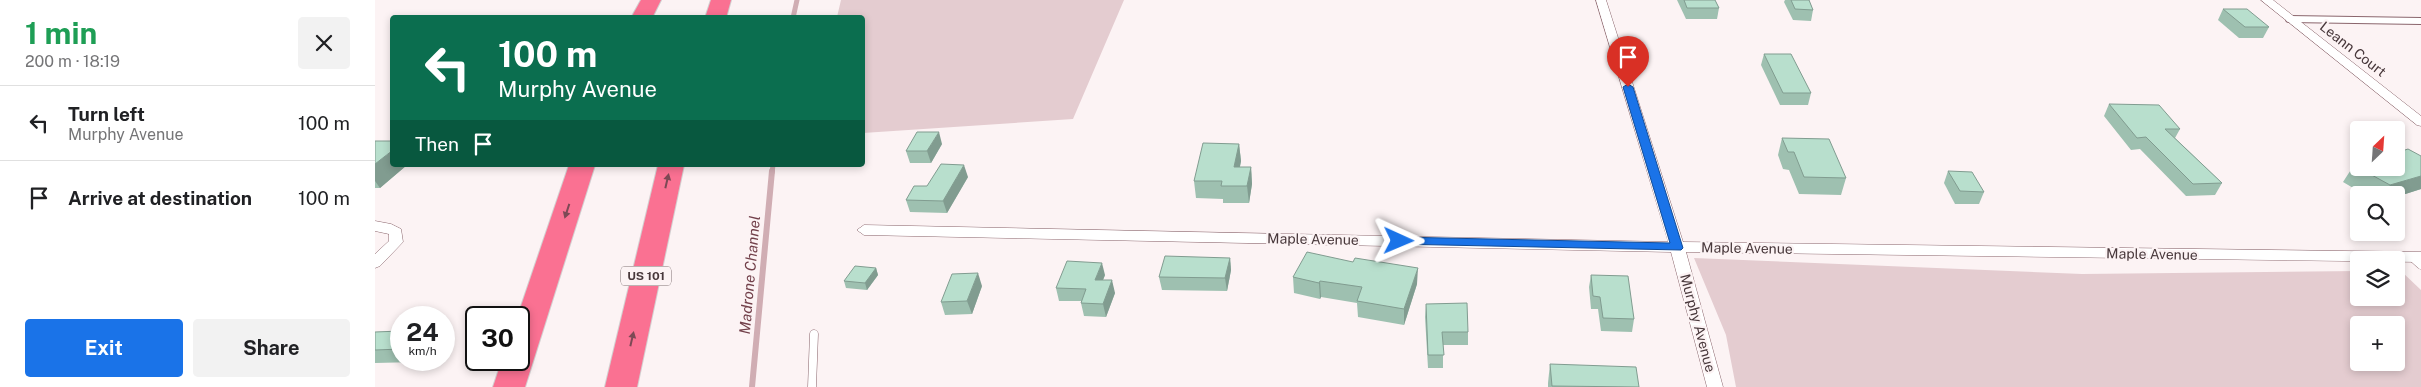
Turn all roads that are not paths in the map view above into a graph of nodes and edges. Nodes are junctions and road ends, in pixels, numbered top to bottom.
1 (651, 0) edge
2 (721, 0) edge
3 (1601, 0) edge
4 (2266, 0) edge
5 (643, 15) edge
6 (716, 15) edge
7 (2289, 19) junction
8 (2421, 21) edge
9 (2421, 122) edge
10 (581, 167) edge
11 (671, 167) edge
12 (375, 226) edge
13 (864, 230) dead end
14 (1677, 248) junction
15 (2418, 260) edge
16 (375, 263) edge
17 (530, 322) edge
18 (814, 334) dead end
19 (514, 371) edge
20 (509, 387) edge
21 (621, 387) edge
22 (812, 387) edge
23 (1715, 387) edge

1 - 5 highway
2 - 6 highway
3 - 14 street, Murphy Avenue
4 - 7 street, Leann Court
7 - 8 lane
7 - 9 street, Leann Court
10 -> 17 highway
21 -> 11 highway, US 101
12 - 16 street
13 - 14 street, Maple Avenue
14 - 15 street, Maple Avenue
14 - 23 street, Murphy Avenue
18 - 22 lane
19 - 20 highway

